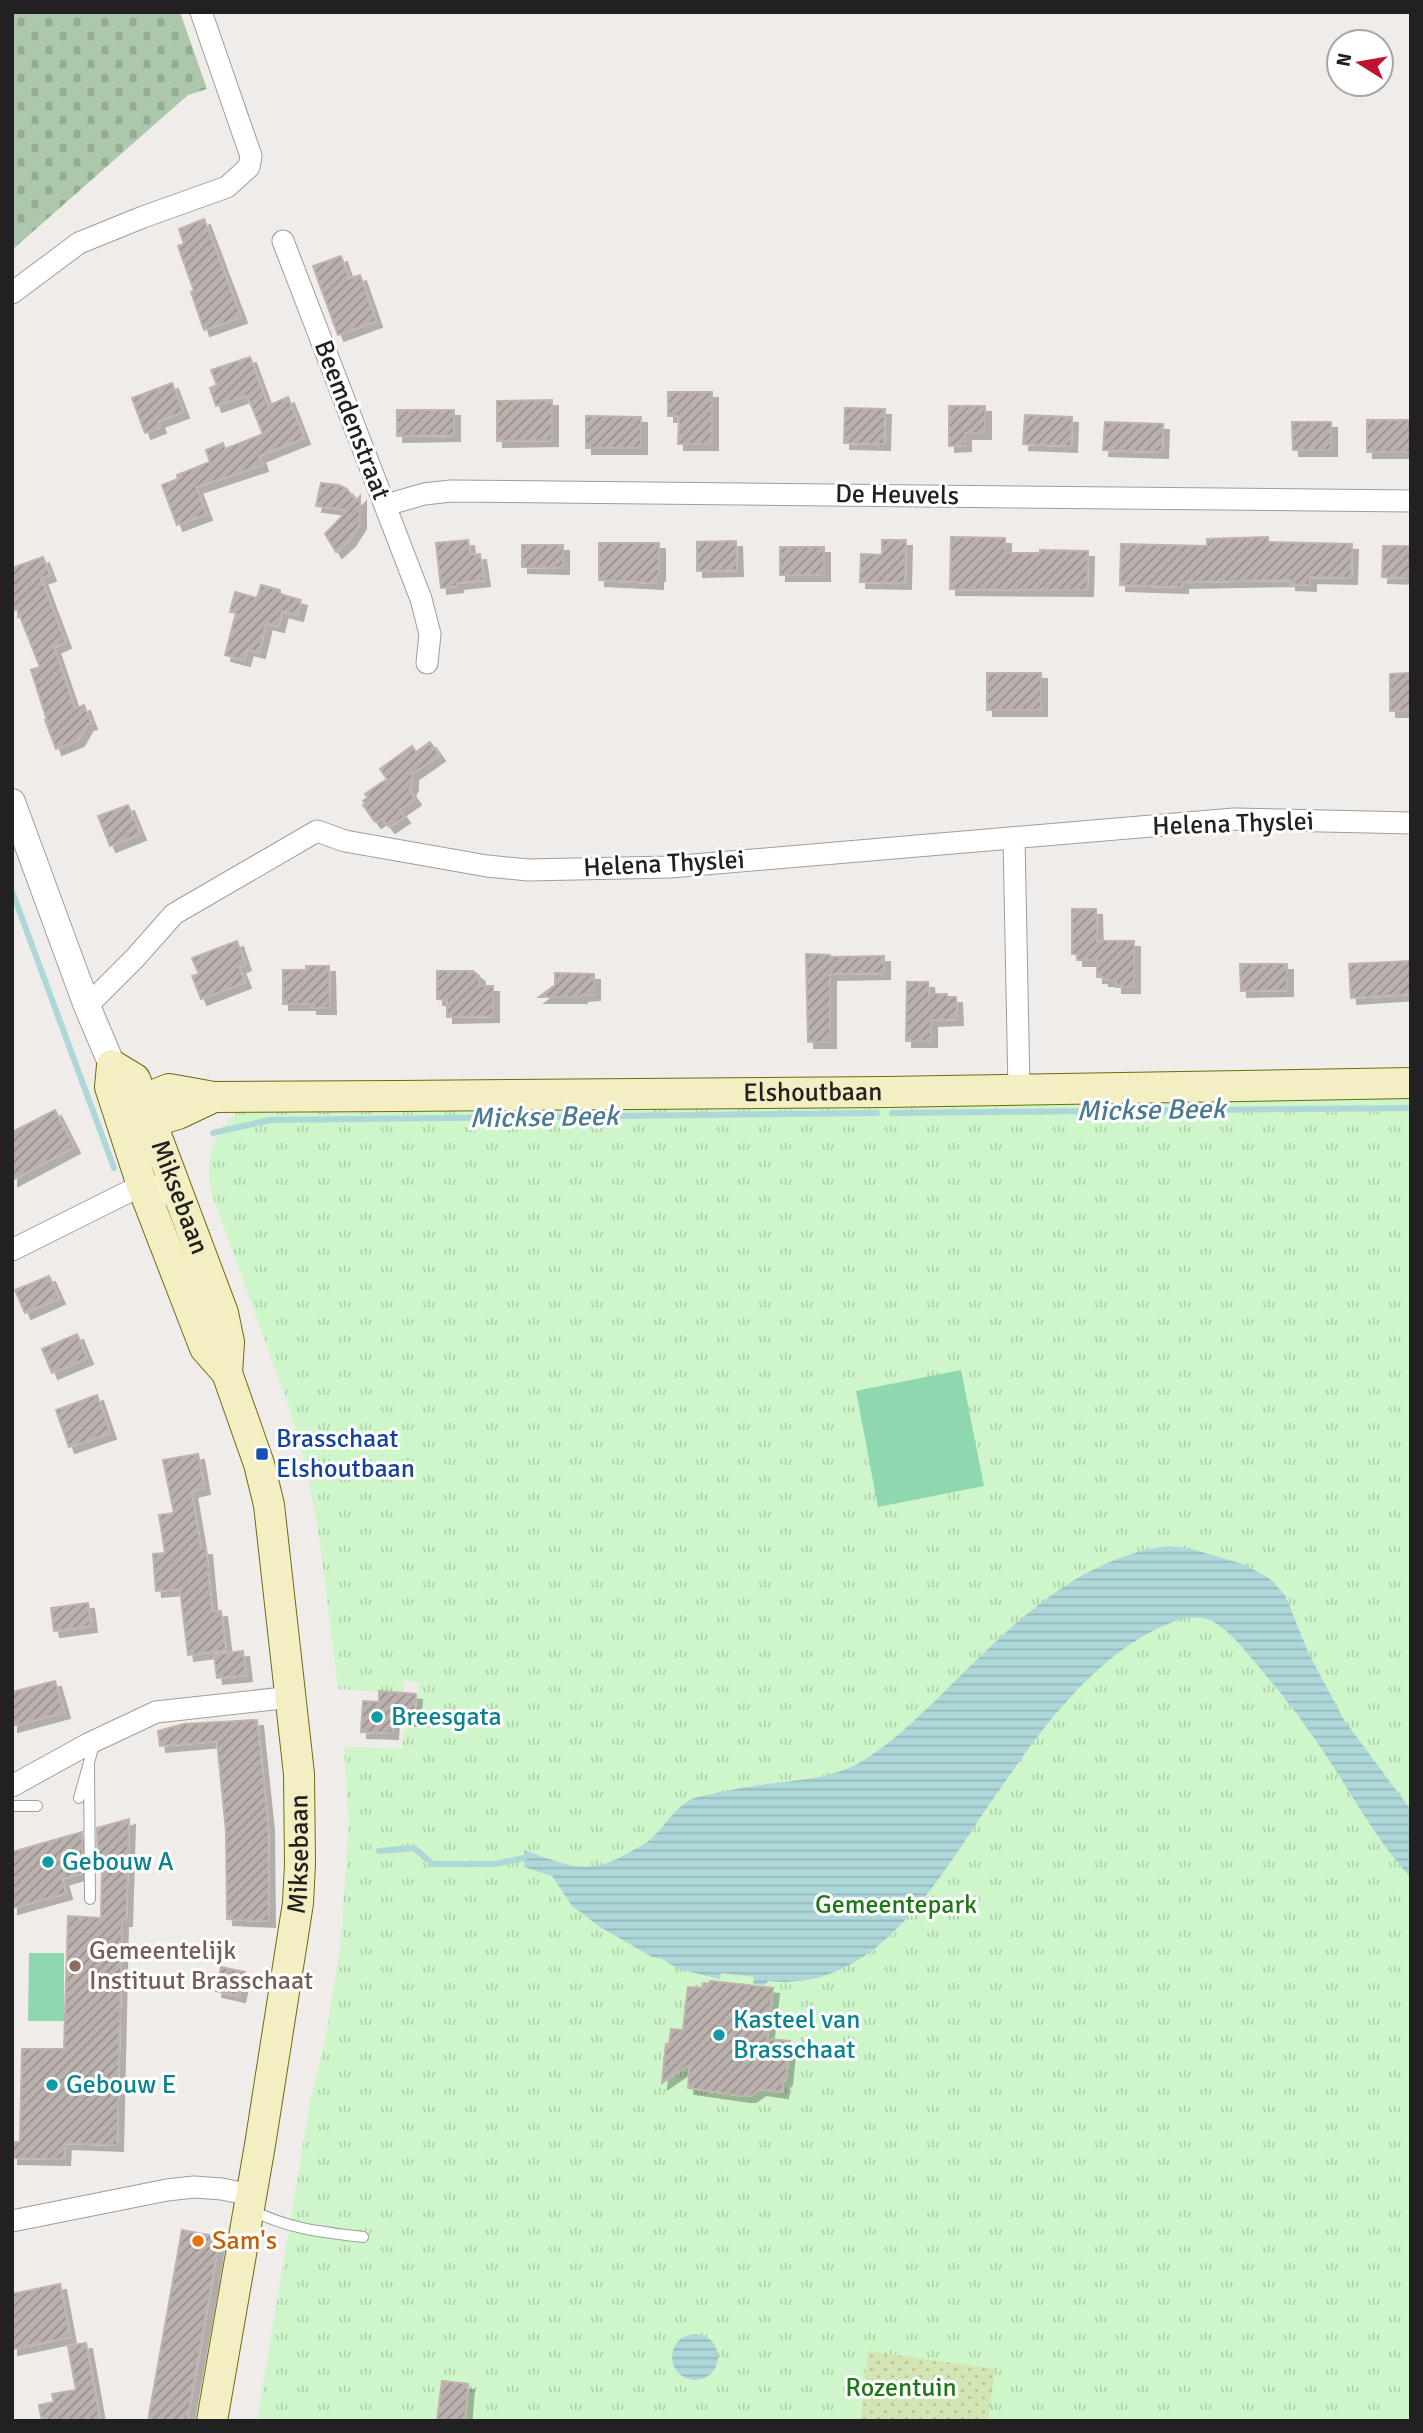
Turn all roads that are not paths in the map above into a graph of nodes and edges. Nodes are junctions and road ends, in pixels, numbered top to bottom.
1 (201, 12) edge
2 (283, 241) dead end
3 (12, 293) edge
4 (1411, 501) edge
5 (386, 505) junction
6 (427, 663) dead end
7 (12, 802) edge
8 (1411, 823) edge
9 (1014, 838) junction
10 (87, 1006) junction
11 (111, 1065) joint
12 (1411, 1083) edge
13 (1019, 1090) junction
14 (134, 1116) junction
15 (142, 1185) junction
16 (180, 1200) junction
17 (12, 1250) edge
18 (217, 1345) junction
19 (292, 1697) junction
20 (95, 1741) junction
21 (89, 1763) junction
22 (12, 1786) edge
23 (79, 1798) dead end
24 (12, 1806) edge
25 (37, 1806) dead end
26 (90, 1899) dead end
27 (250, 2202) junction
28 (12, 2221) edge
29 (363, 2237) dead end
30 (212, 2421) edge

1 - 3 street
2 - 5 street, Beemdenstraat
4 - 5 street, De Heuvels
5 - 6 street, Beemdenstraat
7 - 10 street, Miksebaan
8 - 9 street, Helena Thyslei
9 - 10 street, Helena Thyslei
9 - 13 street
10 - 11 street, Miksebaan
11 - 14 main road, Miksebaan
12 - 13 main road, Elshoutbaan
13 - 14 main road, Elshoutbaan
14 - 15 main road, Miksebaan
14 - 16 main road, Miksebaan
15 - 16 street
15 - 17 street
15 - 18 main road, Miksebaan
16 - 18 main road, Miksebaan
18 - 19 main road, Miksebaan
19 - 20 street
19 - 27 main road, Miksebaan
20 - 21 lane
20 - 22 street
21 - 23 lane
21 - 26 lane
24 - 25 lane
27 - 28 street
27 - 29 lane
27 - 30 main road, Miksebaan

